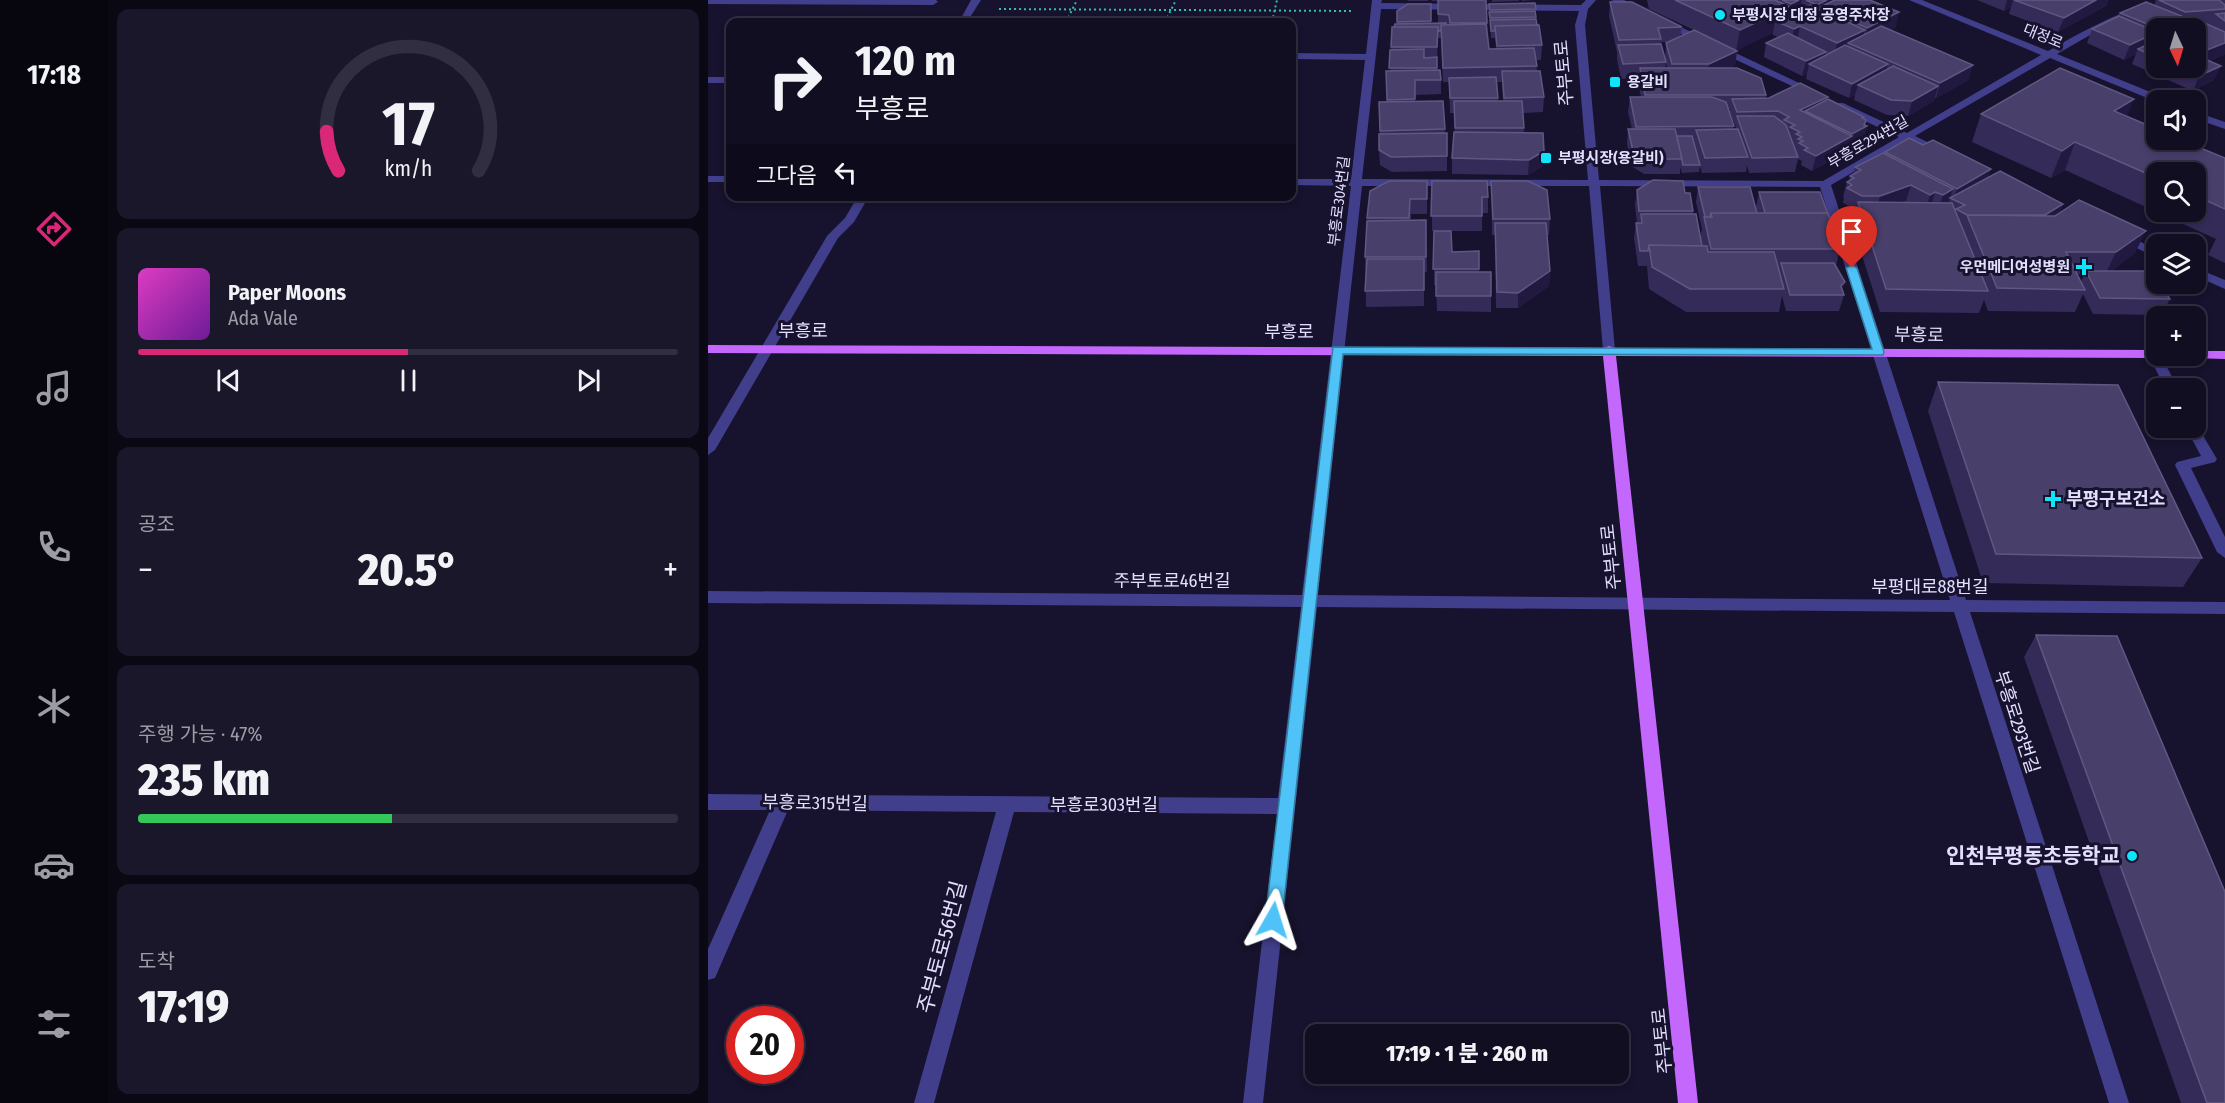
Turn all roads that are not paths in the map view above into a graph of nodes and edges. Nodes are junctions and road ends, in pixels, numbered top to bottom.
1 (1616, 0) edge
2 (1914, 0) edge
3 (2121, 0) edge
4 (708, 1) edge
5 (933, 2) dead end
6 (974, 4) edge
7 (1588, 4) edge
8 (2164, 4) edge
9 (1377, 6) edge
10 (2130, 8) junction
11 (965, 18) edge
12 (2048, 55) junction
13 (1296, 56) edge
14 (1371, 57) junction
15 (708, 80) edge
16 (726, 80) edge
17 (2146, 94) edge
18 (1821, 96) edge
19 (1832, 101) edge
20 (2206, 118) edge
21 (2225, 126) edge
22 (1907, 136) junction
23 (1951, 157) edge
24 (708, 179) edge
25 (726, 179) edge
26 (1296, 182) edge
27 (1357, 182) junction
28 (1593, 183) junction
29 (1825, 184) junction
30 (861, 201) edge
31 (2114, 233) edge
32 (2146, 249) edge
33 (2206, 276) edge
34 (2225, 285) edge
35 (708, 349) edge
36 (768, 349) junction
37 (1338, 350) junction
38 (1609, 350) junction
39 (1879, 352) junction
40 (2146, 354) edge
41 (2206, 355) edge
42 (2225, 355) edge
43 (2198, 438) edge
44 (708, 450) edge
45 (2225, 552) edge
46 (708, 597) edge
47 (1310, 602) junction
48 (1636, 604) junction
49 (1960, 606) junction
50 (2225, 608) edge
51 (708, 802) edge
52 (782, 803) junction
53 (922, 804) joint
54 (1007, 805) junction
55 (1286, 806) junction
56 (708, 971) edge
57 (924, 1103) edge
58 (1253, 1103) edge
59 (1688, 1103) edge
60 (2119, 1103) edge

1 - 18 street
2 - 12 street, 대정로
3 - 10 street
4 - 5 street
6 - 11 street
7 - 9 street, 주부토로
7 - 28 street, 주부토로
8 - 10 street
9 - 14 street, 부흥로304번길
10 - 12 street, 부흥로294번길
12 - 17 street, 대정로
12 - 22 street, 부흥로294번길
13 - 14 street
14 - 27 street, 부흥로304번길
15 - 16 street
19 - 22 street
20 - 21 street
22 - 23 street
22 - 29 street, 부흥로294번길
24 - 25 street
26 - 27 street
27 - 28 street
27 - 37 street, 부흥로304번길
28 - 29 street
28 - 38 street, 주부토로
29 - 39 street, 부흥로294번길
30 - 36 street
31 - 32 street
33 - 34 street
35 - 36 main road, 부흥로
36 - 37 main road, 부흥로
36 - 44 street
37 - 38 main road, 부흥로
37 - 47 street
38 - 39 main road, 부흥로
38 - 48 main road, 주부토로
39 - 40 main road, 부흥로
39 - 49 street, 부흥로293번길
41 - 42 main road
43 - 45 street
46 - 47 street, 주부토로46번길
47 - 48 street, 주부토로46번길
47 - 55 street
48 - 49 street, 부평대로88번길
48 - 59 main road, 주부토로
49 - 50 street, 부평대로88번길
49 - 60 street, 부흥로293번길
51 - 52 street, 부흥로315번길
52 - 53 street, 부흥로315번길
52 - 56 street
53 - 54 street, 부흥로303번길
54 - 55 street, 부흥로303번길
54 - 57 street, 주부토로56번길
55 - 58 street

